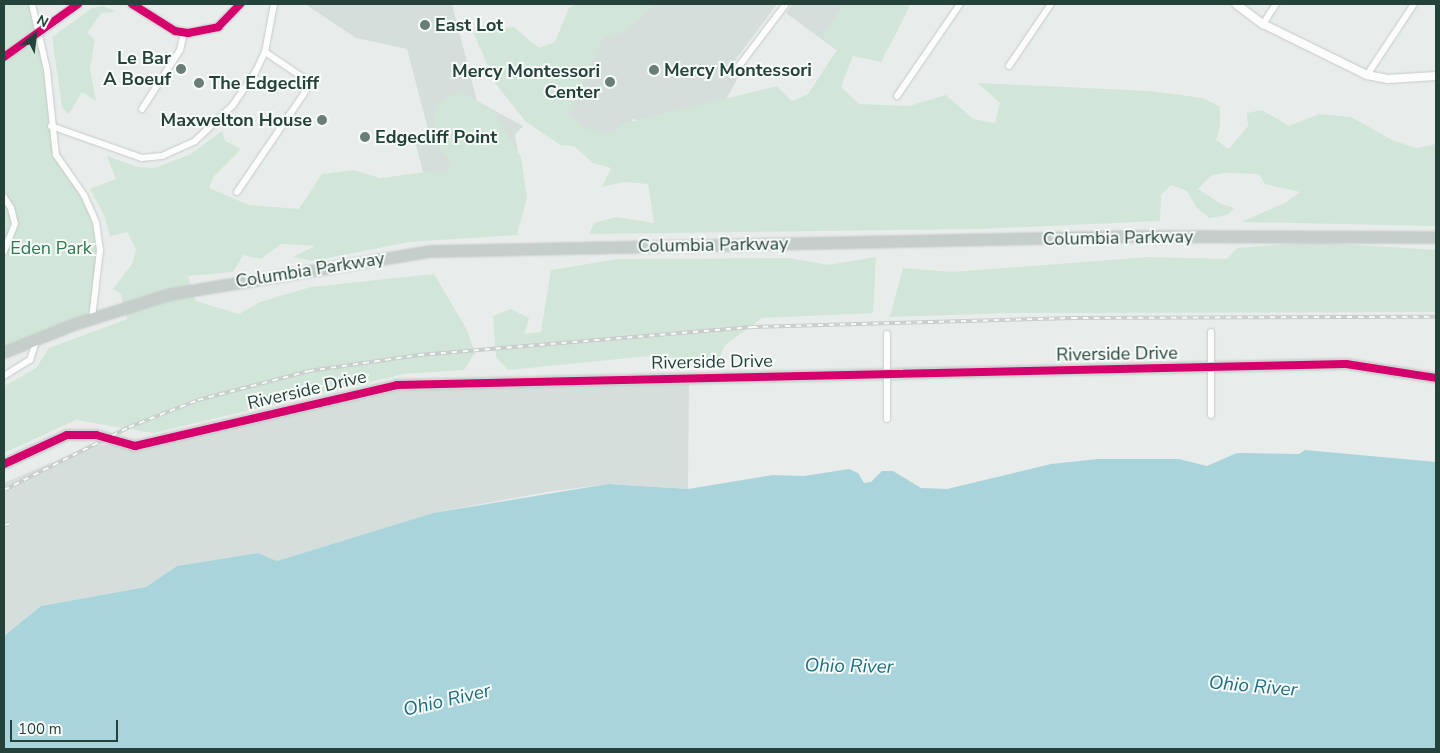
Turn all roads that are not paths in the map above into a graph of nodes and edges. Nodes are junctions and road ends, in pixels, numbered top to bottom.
1 (32, 4) edge
2 (78, 4) edge
3 (132, 4) edge
4 (240, 4) edge
5 (274, 4) edge
6 (786, 4) edge
7 (960, 4) edge
8 (1051, 4) edge
9 (1236, 4) edge
10 (1276, 4) edge
11 (1414, 4) edge
12 (1263, 24) junction
13 (184, 32) junction
14 (265, 52) junction
15 (4, 58) edge
16 (1008, 66) dead end
17 (736, 70) dead end
18 (1367, 75) junction
19 (1436, 76) edge
20 (897, 96) dead end
21 (142, 109) dead end
22 (51, 126) junction
23 (238, 192) dead end
24 (4, 197) edge
25 (1436, 237) edge
26 (4, 251) edge
27 (92, 318) junction
28 (1211, 332) dead end
29 (887, 334) dead end
30 (37, 338) junction
31 (4, 352) edge
32 (1211, 368) junction
33 (887, 374) junction
34 (4, 376) edge
35 (1436, 378) edge
36 (1211, 415) dead end
37 (887, 419) dead end
38 (4, 464) edge

1 - 22 street
2 - 15 street, bridge
3 - 13 street
4 - 13 street
5 - 14 street
6 - 17 street
7 - 20 street
8 - 16 street
9 - 12 street
10 - 12 street
11 - 18 street
12 - 18 street
13 - 21 street
14 - 22 street
14 - 23 street
18 - 19 street
22 - 27 street
24 - 26 street
25 - 27 highway, Columbia Parkway
27 - 30 highway, Columbia Parkway
28 - 32 street
29 - 33 street
30 - 31 highway, Columbia Parkway
30 - 34 street
32 - 33 main road, Riverside Drive
32 - 35 main road, Riverside Drive
32 - 36 street
33 - 37 street
33 - 38 main road, Riverside Drive

